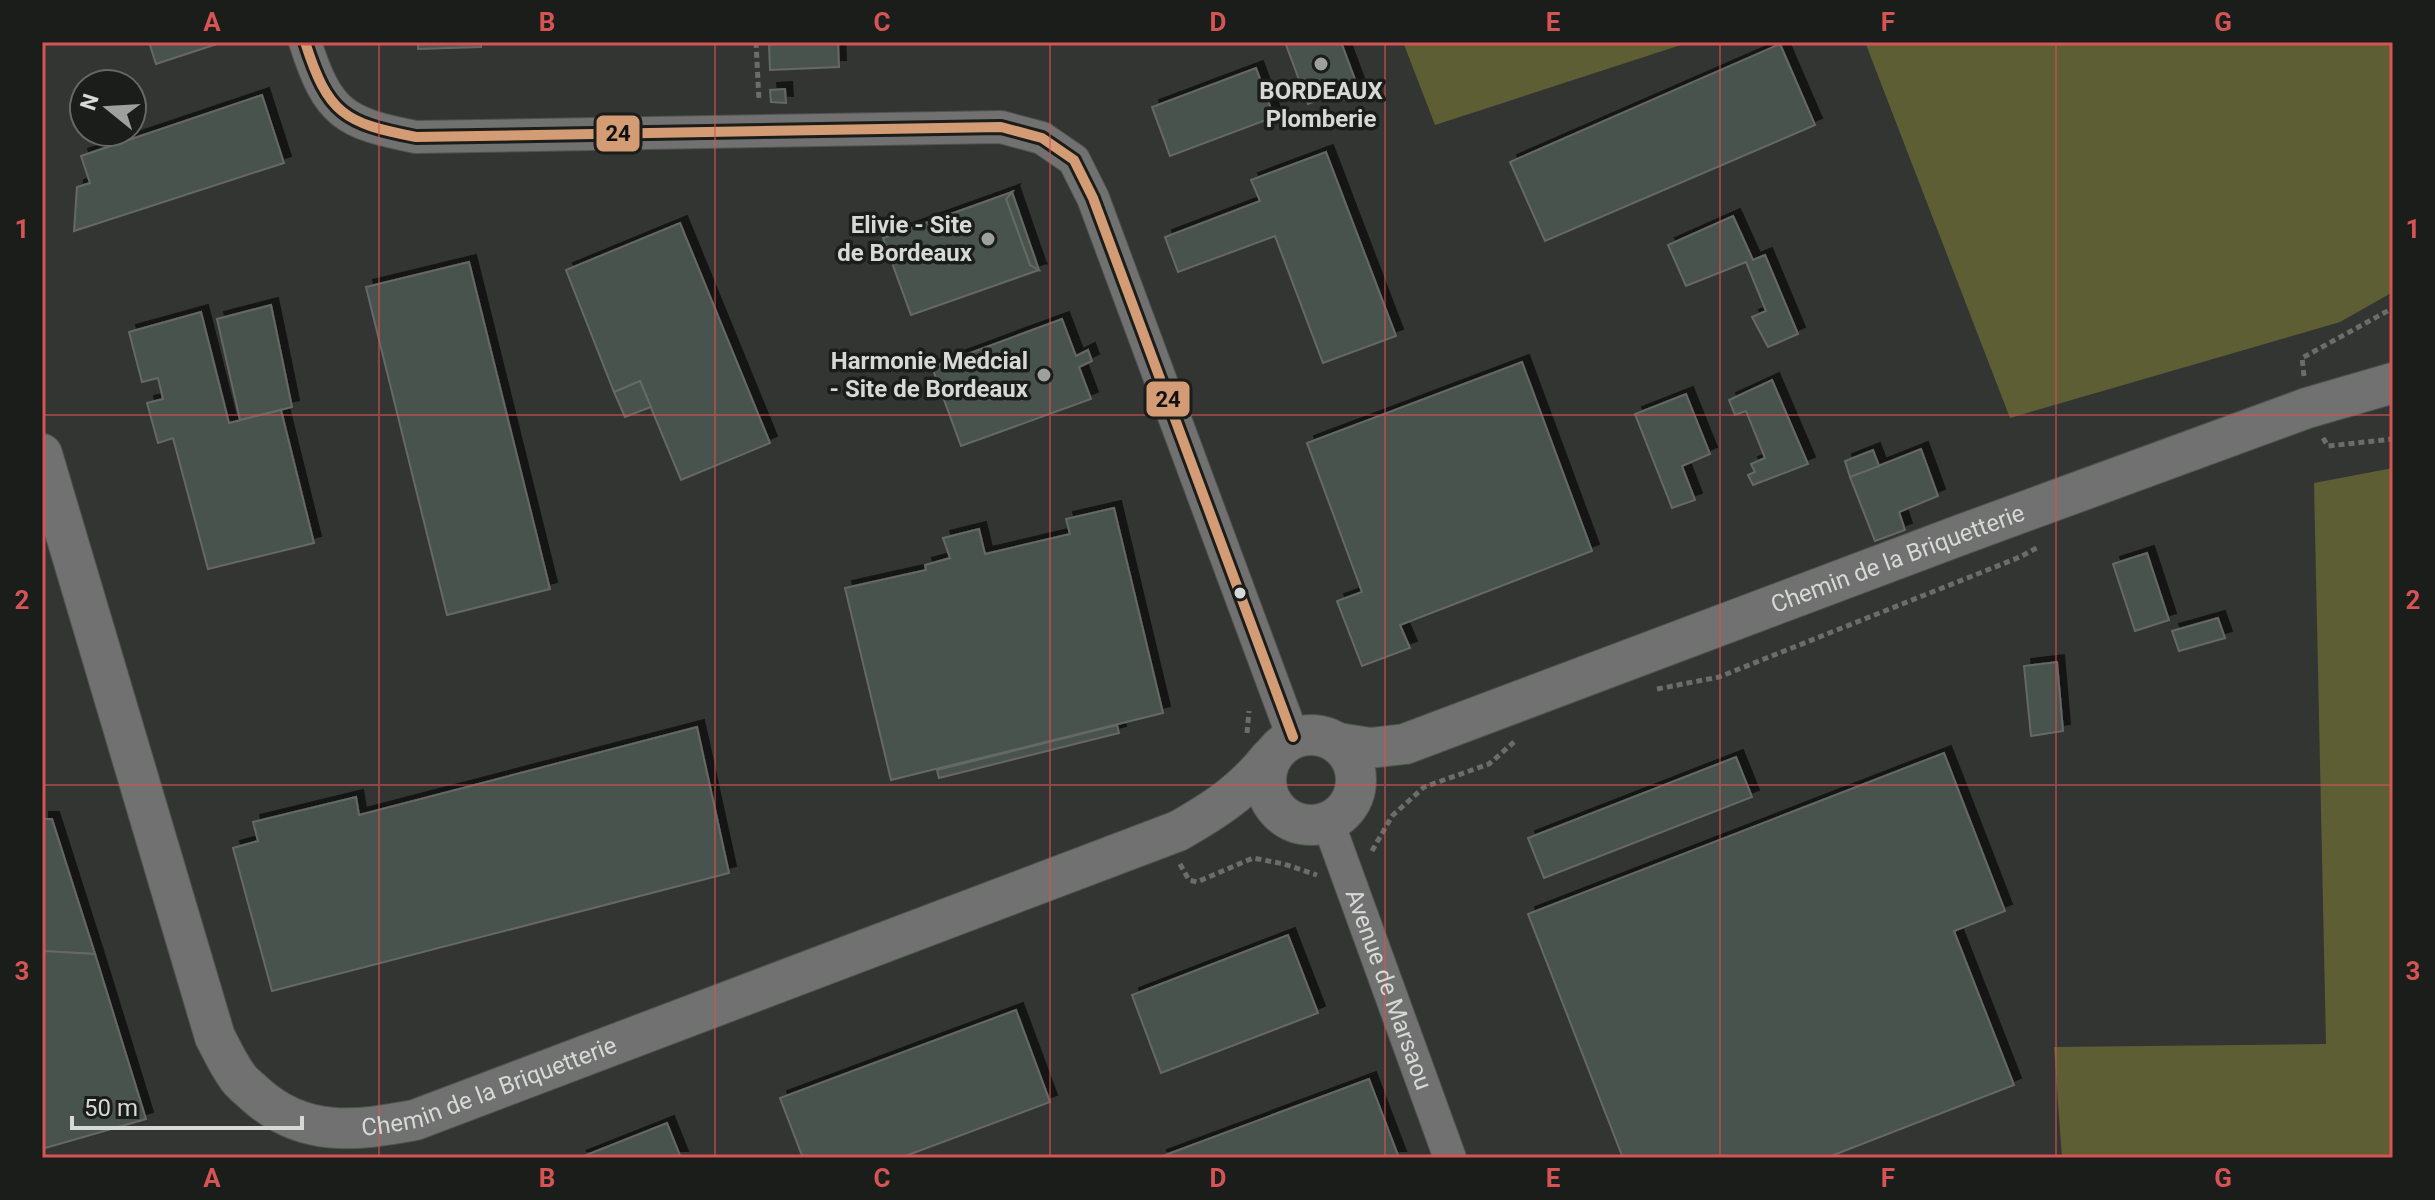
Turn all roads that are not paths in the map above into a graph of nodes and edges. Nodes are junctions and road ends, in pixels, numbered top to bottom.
1 (305, 42) edge
2 (2393, 383) edge
3 (42, 454) edge
4 (1338, 743) junction
5 (1405, 744) junction
6 (1282, 748) junction
7 (1324, 813) junction
8 (1178, 831) junction
9 (1450, 1158) edge

1 - 6 street
2 - 5 street, Chemin de la Briquetterie
3 - 8 street, Chemin de la Briquetterie
4 - 5 street, Chemin de la Briquetterie
4 - 6 street, Chemin de la Briquetterie
4 - 7 street
5 - 7 street, Chemin de la Briquetterie
6 - 7 street
6 - 8 street, Chemin de la Briquetterie
7 - 8 street, Chemin de la Briquetterie
7 - 9 street, Avenue de Marsaou

